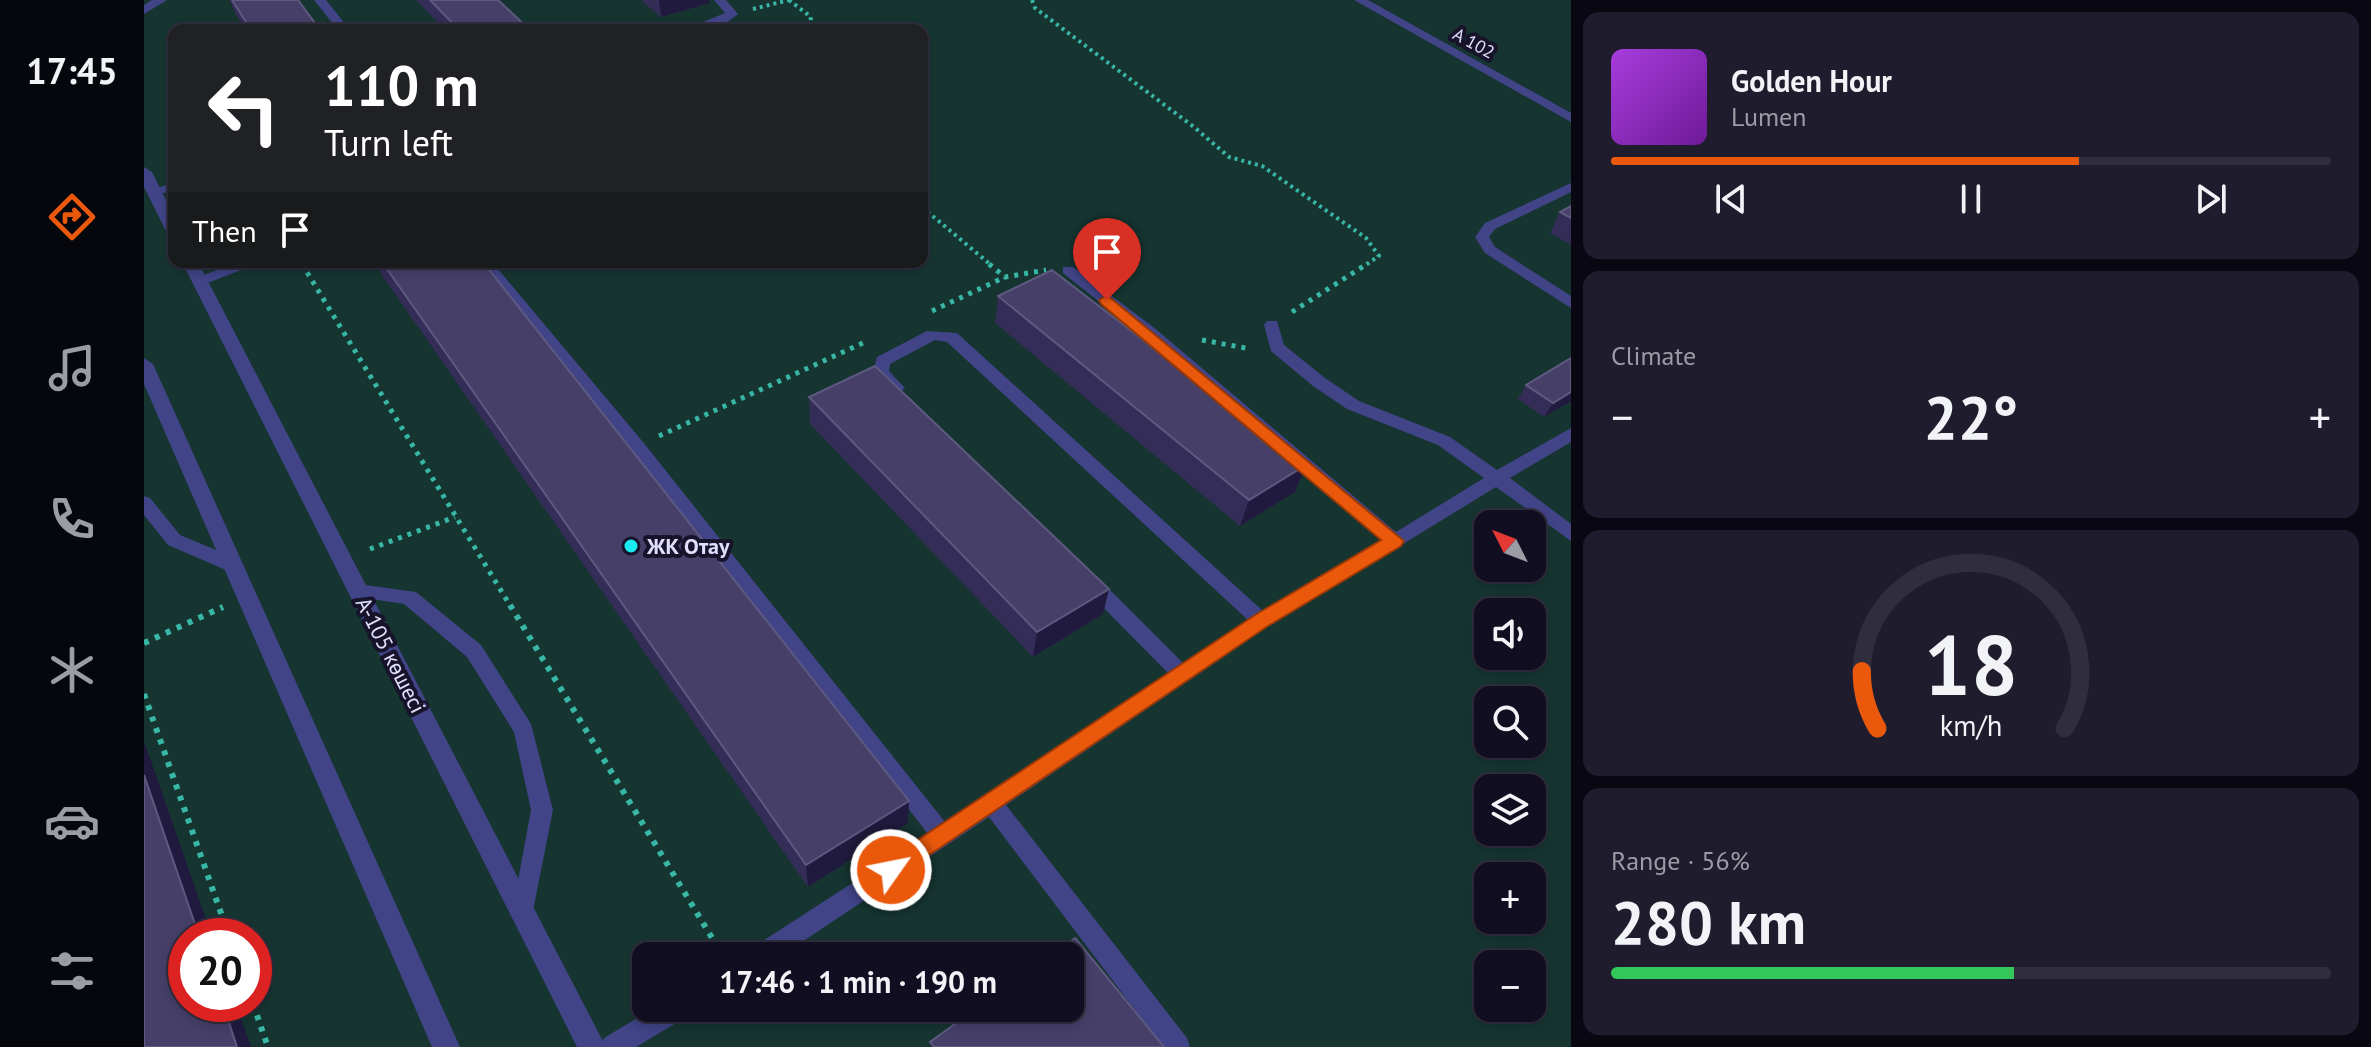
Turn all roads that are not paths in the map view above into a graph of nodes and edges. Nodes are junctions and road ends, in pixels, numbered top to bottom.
1 (161, 0) edge
2 (320, 0) edge
3 (720, 0) edge
4 (1360, 0) edge
5 (144, 10) edge
6 (339, 24) edge
7 (712, 24) edge
8 (1571, 118) edge
9 (144, 172) edge
10 (1571, 187) edge
11 (168, 188) edge
12 (154, 192) junction
13 (168, 219) edge
14 (219, 268) edge
15 (489, 268) edge
16 (1068, 270) road end
17 (195, 272) edge
18 (1571, 303) edge
19 (1272, 325) road end
20 (144, 364) edge
21 (914, 406) edge
22 (1571, 434) edge
23 (1497, 478) junction
24 (144, 503) edge
25 (1571, 534) edge
26 (1395, 541) junction
27 (233, 565) junction
28 (1082, 573) edge
29 (358, 591) junction
30 (1262, 621) junction
31 (1182, 674) junction
32 (992, 803) junction
33 (943, 836) junction
34 (523, 913) junction
35 (781, 942) edge
36 (654, 1022) edge
37 (446, 1047) edge
38 (592, 1047) edge
39 (613, 1047) edge
40 (1178, 1047) edge

1 - 5 street
2 - 6 lane
3 - 7 lane
4 - 8 lane, А 102
9 - 12 street
10 - 18 lane
11 - 12 lane
12 - 13 street
14 - 17 lane
15 - 33 lane
16 - 26 lane
17 - 29 street, А-105 көшесі
19 - 23 lane
20 - 27 street
21 - 30 lane
22 - 23 lane
23 - 25 lane
23 - 26 lane
24 - 27 lane
26 - 30 lane
27 - 37 street
28 - 31 lane
29 - 34 street, А-105 көшесі
29 - 34 lane
30 - 31 lane
31 - 32 lane
32 - 33 lane
32 - 40 lane
33 - 35 lane
34 - 38 street, А-105 көшесі
36 - 39 lane

